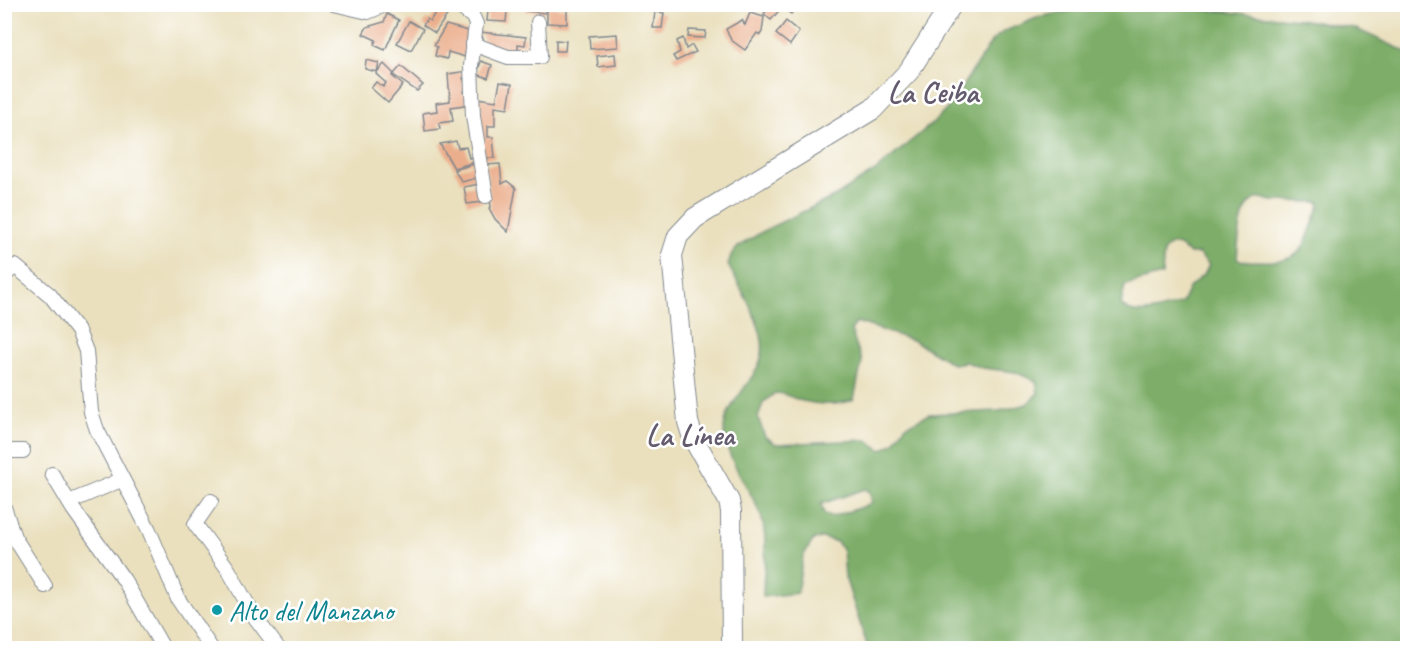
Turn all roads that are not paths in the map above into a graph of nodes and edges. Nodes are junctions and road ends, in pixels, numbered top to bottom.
1 (334, 4) edge
2 (387, 4) edge
3 (456, 4) edge
4 (952, 4) edge
5 (538, 22) dead end
6 (473, 44) junction
7 (486, 196) dead end
8 (10, 271) edge
9 (4, 451) edge
10 (22, 451) dead end
11 (52, 474) dead end
12 (121, 480) junction
13 (211, 501) dead end
14 (69, 502) junction
15 (4, 507) edge
16 (45, 586) dead end
17 (163, 648) edge
18 (211, 648) edge
19 (278, 648) edge
20 (732, 648) edge

1 - 2 street
3 - 6 street
4 - 20 main road
5 - 6 street
6 - 7 street
8 - 12 street
9 - 10 street
11 - 14 street
12 - 14 street
12 - 18 street
13 - 19 street
14 - 17 street
15 - 16 street

